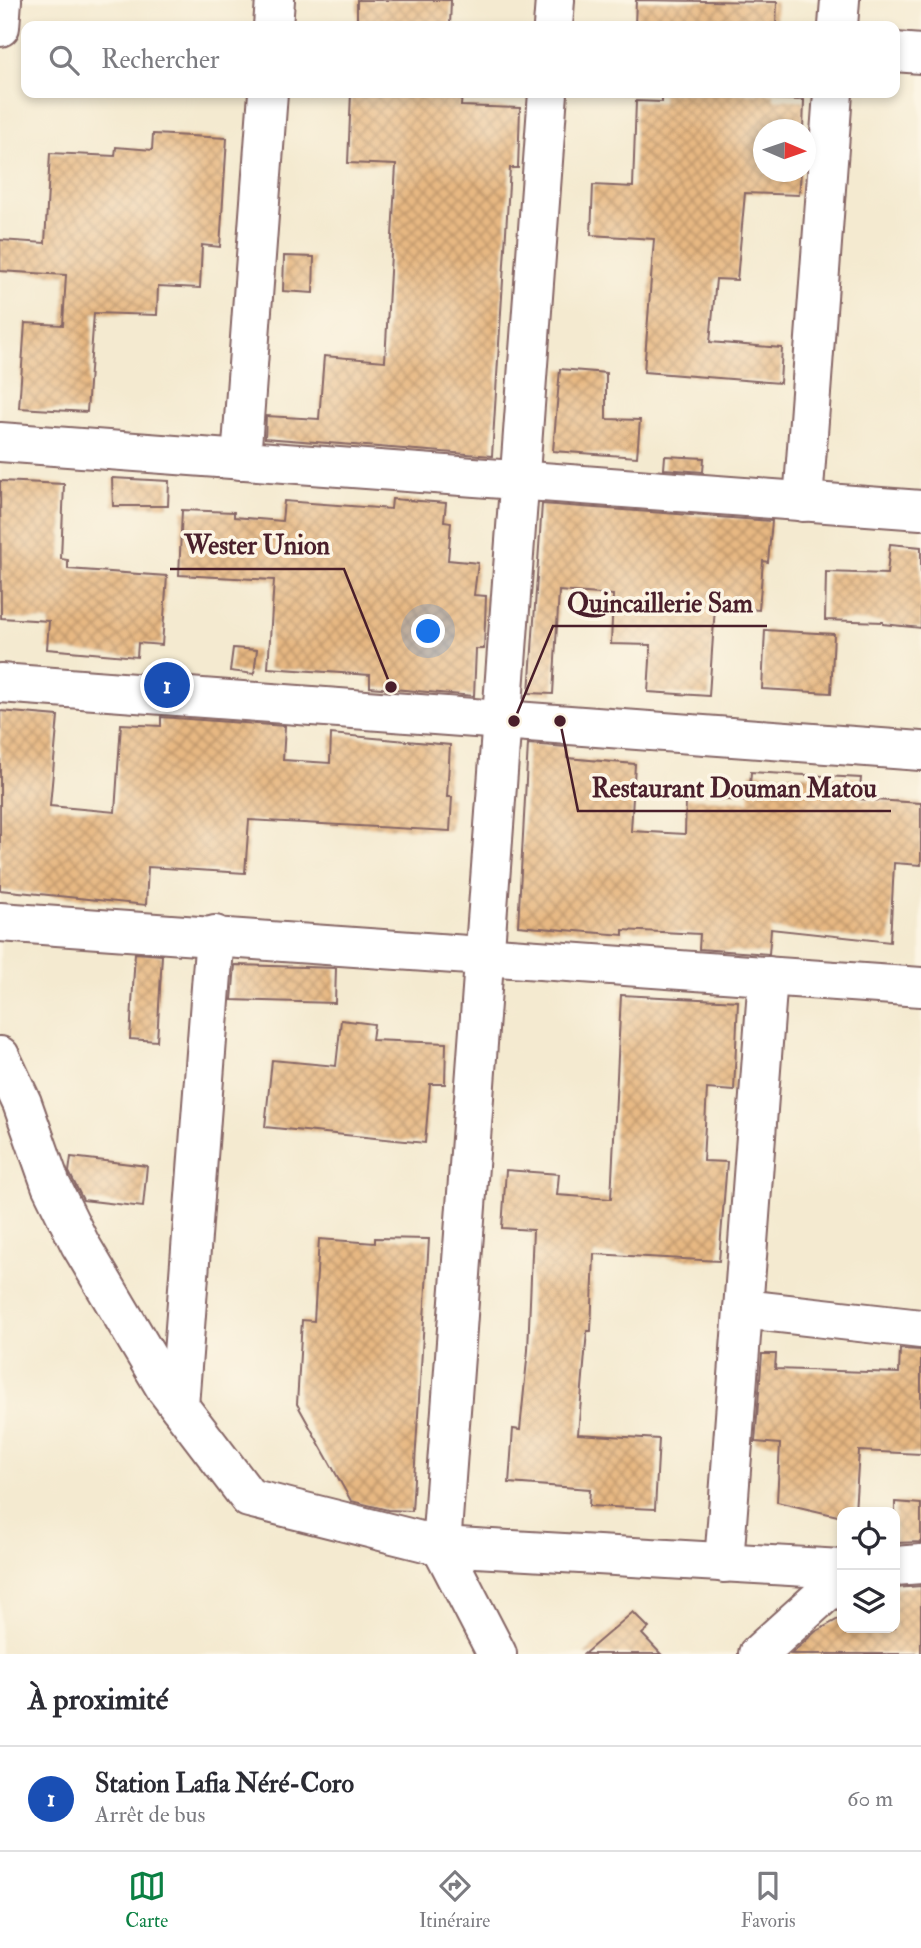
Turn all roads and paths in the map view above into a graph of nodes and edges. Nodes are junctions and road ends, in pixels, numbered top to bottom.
1 (2, 0) edge
2 (275, 0) edge
3 (555, 0) edge
4 (840, 0) edge
5 (273, 21) edge
6 (553, 21) edge
7 (838, 21) edge
8 (0, 27) edge
9 (900, 52) edge
10 (921, 54) edge
11 (268, 98) edge
12 (548, 98) edge
13 (834, 98) edge
14 (0, 442) edge
15 (241, 460) junction
16 (519, 481) junction
17 (803, 502) junction
18 (921, 510) edge
19 (0, 683) edge
20 (502, 720) junction
21 (921, 751) edge
22 (0, 922) edge
23 (215, 935) junction
24 (484, 955) junction
25 (768, 976) junction
26 (921, 988) edge
27 (0, 1056) edge
28 (743, 1309) junction
29 (921, 1329) edge
30 (179, 1406) junction
31 (441, 1546) junction
32 (724, 1563) junction
33 (921, 1564) edge
34 (900, 1566) edge
35 (837, 1569) edge
36 (837, 1583) edge
37 (497, 1654) edge
38 (758, 1654) edge

1 - 8 street
2 - 5 street
3 - 6 street
4 - 7 street
9 - 10 street
11 - 15 street
12 - 16 street
13 - 17 street
14 - 15 street
15 - 16 street
16 - 17 street
16 - 20 street
17 - 18 street
19 - 20 street
20 - 21 street
20 - 24 street
22 - 23 street
23 - 24 street
23 - 30 street
24 - 25 street
24 - 31 street
25 - 26 street
25 - 28 street
27 - 30 street
28 - 29 street
28 - 32 street
30 - 31 street
31 - 32 street
31 - 37 street
32 - 35 street
33 - 34 street
36 - 38 street

